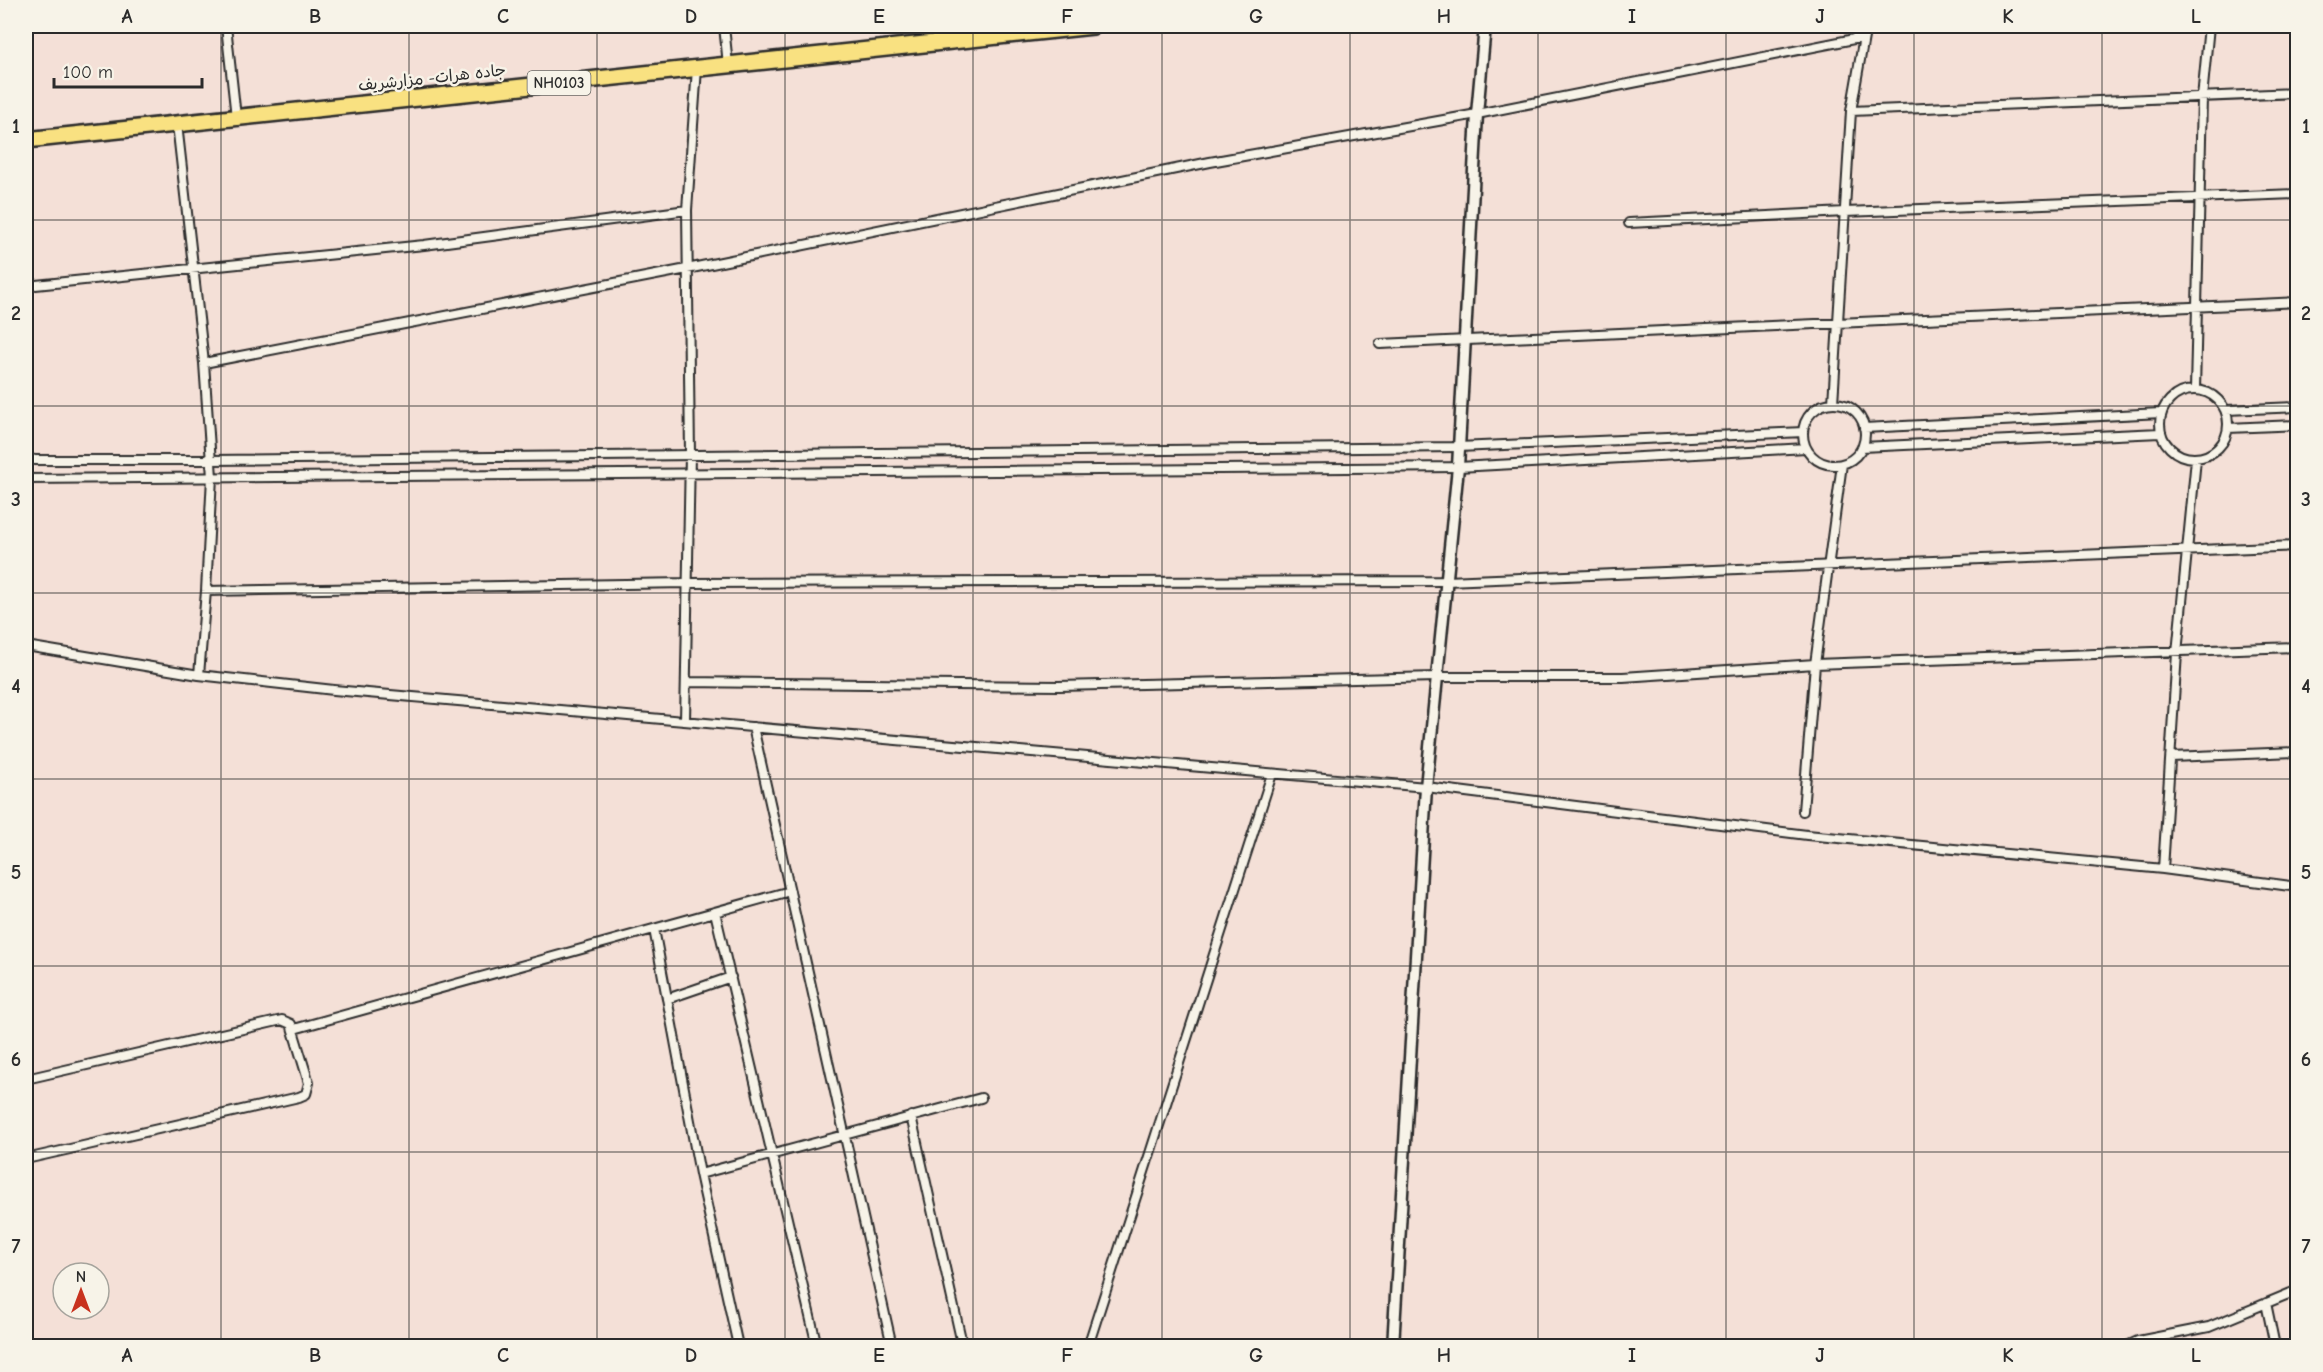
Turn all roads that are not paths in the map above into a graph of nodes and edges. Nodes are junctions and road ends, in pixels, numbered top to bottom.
1 (226, 26) edge
2 (724, 26) edge
3 (1093, 26) edge
4 (1485, 26) edge
5 (2209, 26) edge
6 (728, 65) junction
7 (697, 68) junction
8 (2298, 93) edge
9 (2202, 98) junction
10 (1851, 111) junction
11 (1477, 114) junction
12 (236, 117) junction
13 (177, 123) junction
14 (26, 140) edge
15 (2298, 194) edge
16 (2199, 199) junction
17 (687, 210) junction
18 (1845, 212) junction
19 (1629, 223) dead end
20 (193, 268) junction
21 (687, 269) junction
22 (26, 286) edge
23 (2298, 302) edge
24 (2197, 306) junction
25 (1840, 324) junction
26 (1466, 342) junction
27 (1380, 344) dead end
28 (204, 363) junction
29 (2195, 390) junction
30 (1833, 403) junction
31 (2298, 407) edge
32 (2226, 410) junction
33 (2161, 413) junction
34 (2298, 425) edge
35 (1864, 428) junction
36 (2228, 428) junction
37 (1803, 432) junction
38 (2160, 433) junction
39 (1458, 447) junction
40 (1862, 447) junction
41 (1806, 448) junction
42 (690, 454) junction
43 (26, 458) edge
44 (2196, 459) junction
45 (211, 460) junction
46 (1842, 464) junction
47 (1458, 467) junction
48 (689, 474) junction
49 (212, 477) junction
50 (26, 479) edge
51 (2298, 546) edge
52 (2187, 551) junction
53 (1827, 566) junction
54 (1446, 581) junction
55 (687, 583) junction
56 (206, 591) junction
57 (26, 646) edge
58 (2298, 647) edge
59 (2177, 653) junction
60 (1815, 664) junction
61 (199, 675) junction
62 (1437, 677) junction
63 (686, 682) junction
64 (686, 721) junction
65 (753, 727) junction
66 (2298, 752) edge
67 (2171, 757) junction
68 (1272, 774) junction
69 (1426, 787) junction
70 (1803, 811) dead end
71 (2163, 869) junction
72 (2298, 887) edge
73 (790, 891) junction
74 (715, 912) junction
75 (654, 929) junction
76 (731, 977) junction
77 (667, 999) junction
78 (294, 1029) junction
79 (26, 1079) edge
80 (981, 1098) dead end
81 (911, 1116) junction
82 (844, 1134) junction
83 (771, 1154) junction
84 (26, 1159) edge
85 (700, 1173) junction
86 (2298, 1290) edge
87 (2266, 1303) junction
88 (961, 1339) dead end
89 (738, 1347) edge
90 (817, 1347) edge
91 (892, 1347) edge
92 (1089, 1347) edge
93 (1393, 1347) edge
94 (2127, 1347) edge
95 (2275, 1347) edge

1 - 12 street
2 - 6 street
3 - 6 highway, جاده هرات- مزارشریف / NH0103
4 - 11 street
5 - 9 street
6 - 7 highway, جاده هرات- مزارشریف / NH0103
7 - 12 highway, جاده هرات- مزارشریف / NH0103
7 - 17 street
8 - 9 street
9 - 10 street
9 - 16 street
10 - 11 street
10 - 18 street
11 - 21 street
11 - 26 street
12 - 13 highway, جاده هرات- مزارشریف / NH0103
13 - 14 highway, جاده هرات- مزارشریف / NH0103
13 - 20 street
15 - 16 street
16 - 18 street
16 - 24 street
17 - 20 street
17 - 21 street
18 - 19 street
18 - 25 street
20 - 22 street
20 - 28 street
21 - 28 street
21 - 42 street
23 - 24 street
24 - 25 street
24 - 29 street
25 - 26 street
25 - 30 street
26 - 27 street
26 - 39 street
28 - 45 street
29 - 32 street
29 - 33 street
30 - 35 street
30 - 37 street
31 - 32 street
32 - 36 street
33 - 35 street
33 - 38 street
34 - 36 street
35 - 40 street
36 - 44 street
37 - 39 street
37 - 41 street
38 - 40 street
38 - 44 street
39 - 42 street
39 - 47 street
40 - 46 street
41 - 46 street
41 - 47 street
42 - 45 street
42 - 48 street
43 - 45 street
44 - 52 street
45 - 49 street
46 - 53 street
47 - 48 street
47 - 54 street
48 - 49 street
48 - 55 street
49 - 50 street
49 - 56 street
51 - 52 street
52 - 53 street
52 - 59 street
53 - 54 street
53 - 60 street
54 - 55 street
54 - 62 street
55 - 56 street
55 - 63 street
56 - 61 street
57 - 61 street
58 - 59 street
59 - 60 street
59 - 67 street
60 - 62 street
60 - 70 street
61 - 64 street
62 - 63 street
62 - 69 street
63 - 64 street
64 - 65 street
65 - 68 street
65 - 73 street
66 - 67 street
67 - 71 street
68 - 69 street
68 - 92 street
69 - 71 street
69 - 93 street
71 - 72 street
73 - 74 street
73 - 82 street
74 - 75 street
74 - 76 street
75 - 77 street
75 - 78 street
76 - 77 street
76 - 83 street
77 - 85 street
78 - 79 street
78 - 84 street
80 - 81 street
81 - 82 street
81 - 88 street
82 - 83 street
82 - 91 street
83 - 85 street
83 - 90 street
85 - 89 street
86 - 87 street
87 - 94 street
87 - 95 street

